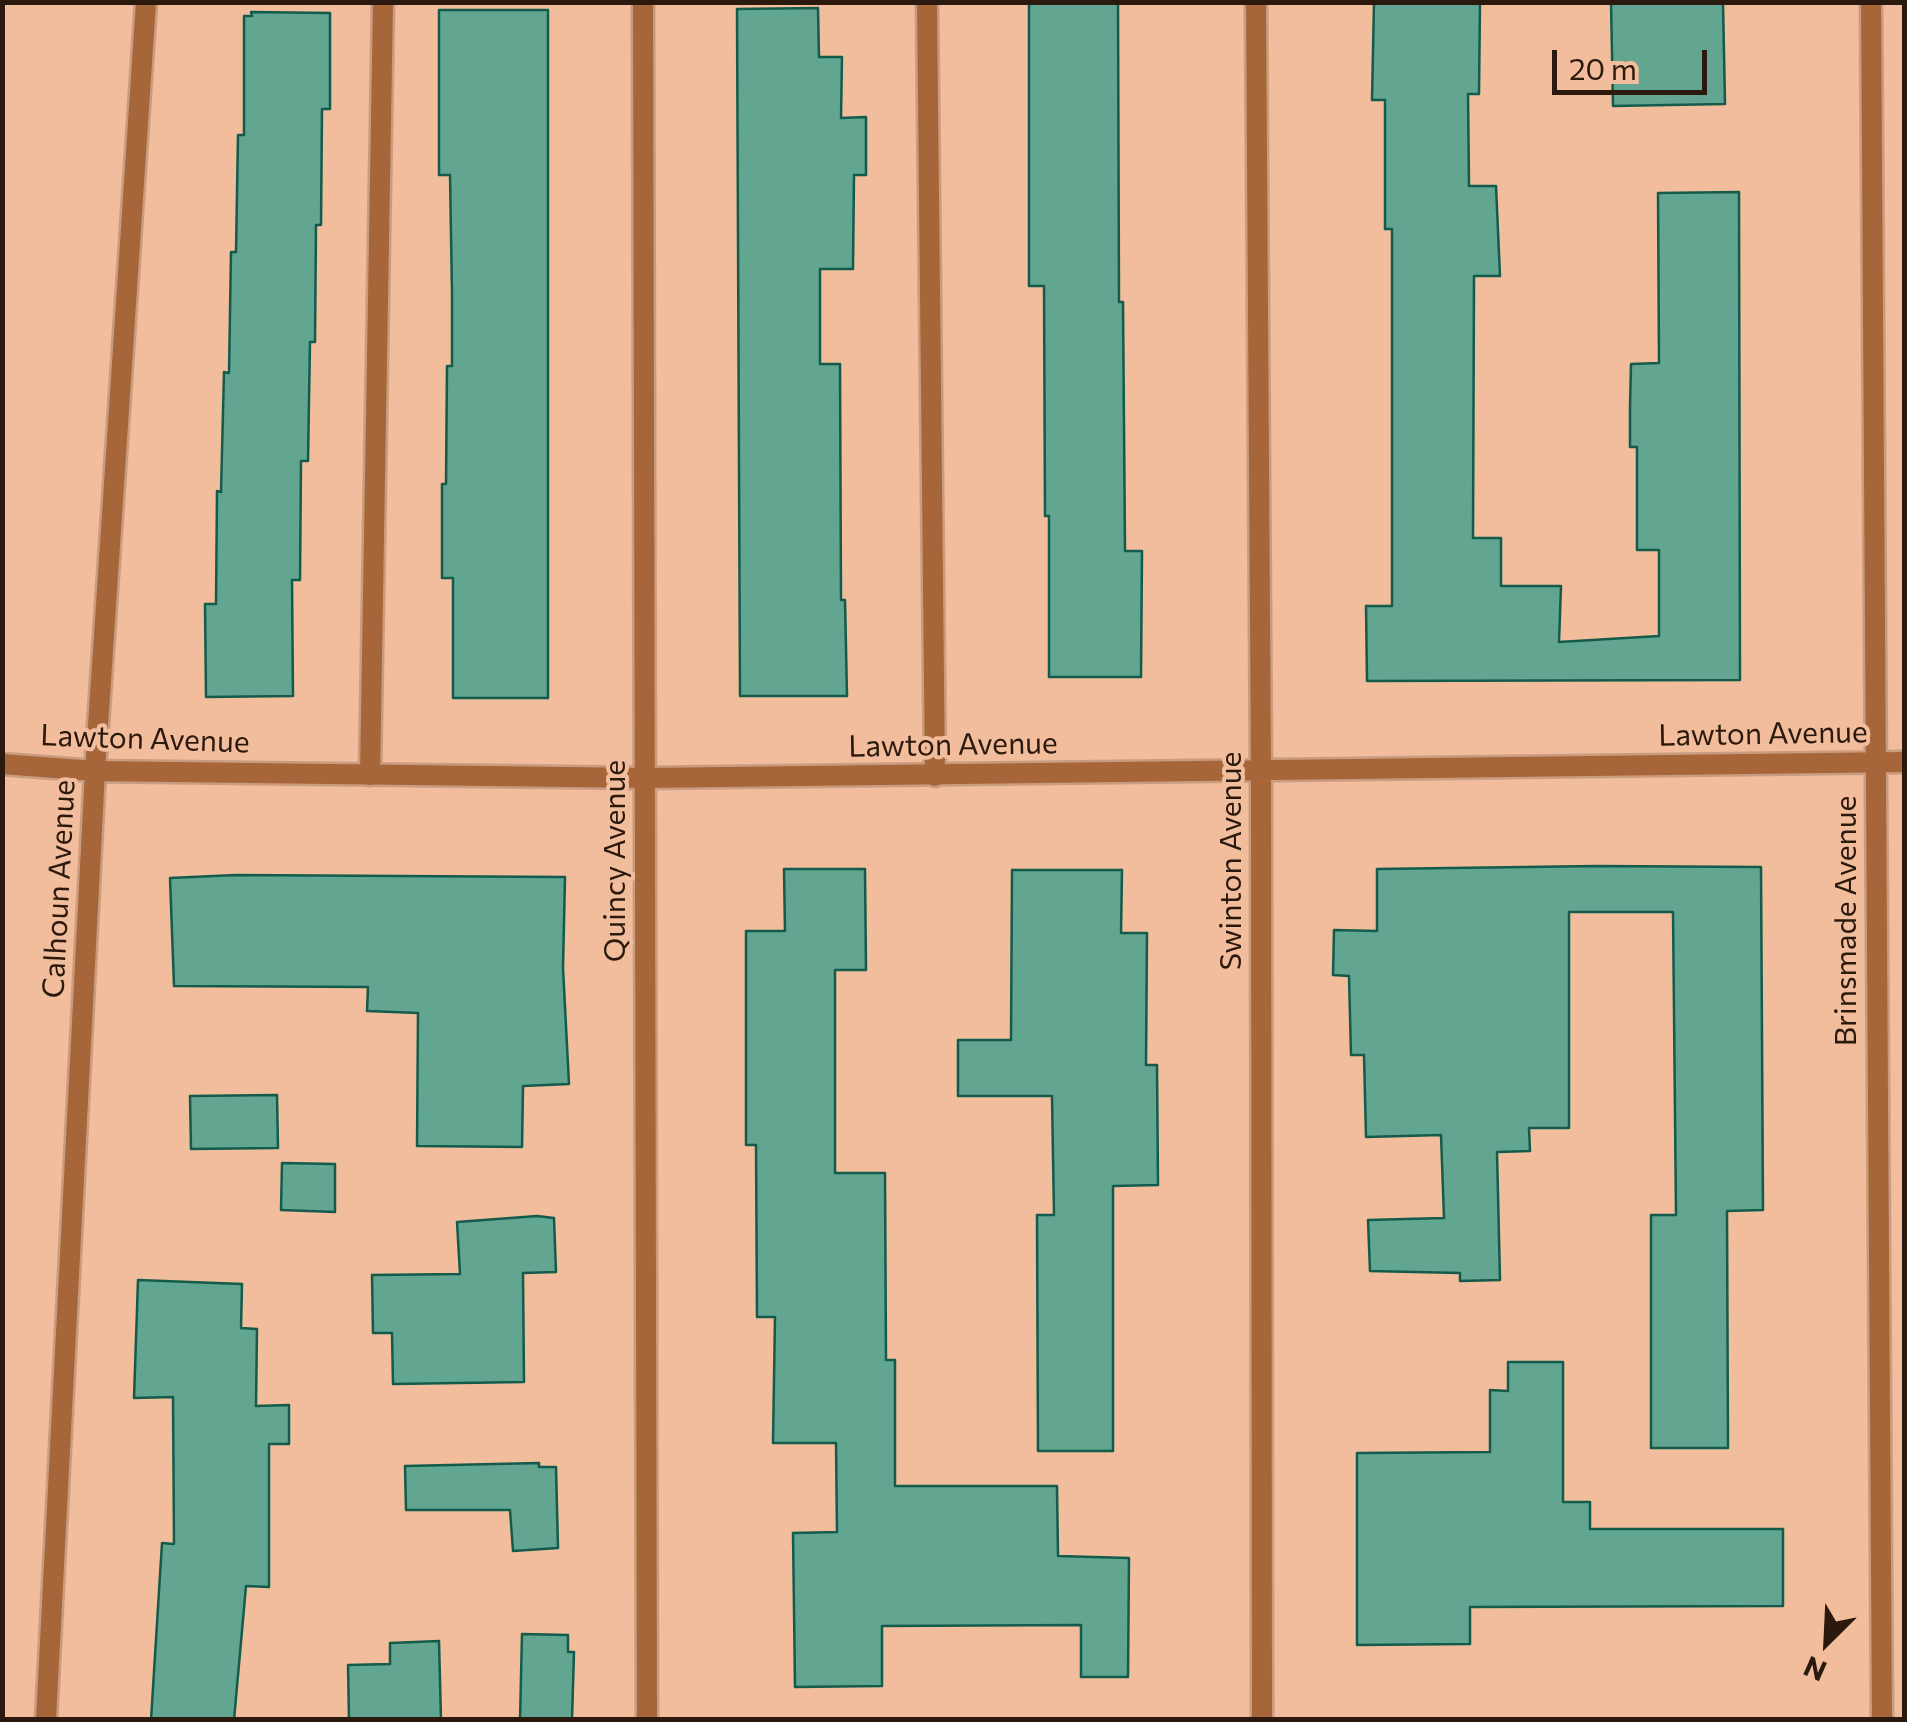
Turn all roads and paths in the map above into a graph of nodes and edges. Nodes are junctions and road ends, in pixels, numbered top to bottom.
1 (146, 2) edge
2 (383, 2) edge
3 (643, 2) edge
4 (927, 2) edge
5 (1256, 2) edge
6 (1871, 2) edge
7 (1874, 762) junction
8 (1904, 762) edge
9 (2, 764) edge
10 (95, 771) junction
11 (1261, 772) junction
12 (370, 774) junction
13 (935, 776) junction
14 (645, 778) junction
15 (46, 1720) edge
16 (647, 1720) edge
17 (1262, 1720) edge
18 (1882, 1720) edge

1 - 10 street, Calhoun Avenue
2 - 12 street
3 - 14 street, Quincy Avenue
4 - 13 street
5 - 11 street, Swinton Avenue
6 - 7 street, Brinsmade Avenue
7 - 8 street, Lawton Avenue
7 - 11 street, Lawton Avenue
7 - 18 street, Brinsmade Avenue
9 - 10 street, Lawton Avenue
10 - 12 street, Lawton Avenue
10 - 15 street, Calhoun Avenue
11 - 13 street, Lawton Avenue
11 - 17 street, Swinton Avenue
12 - 14 street, Lawton Avenue
13 - 14 street, Lawton Avenue
14 - 16 street, Quincy Avenue

